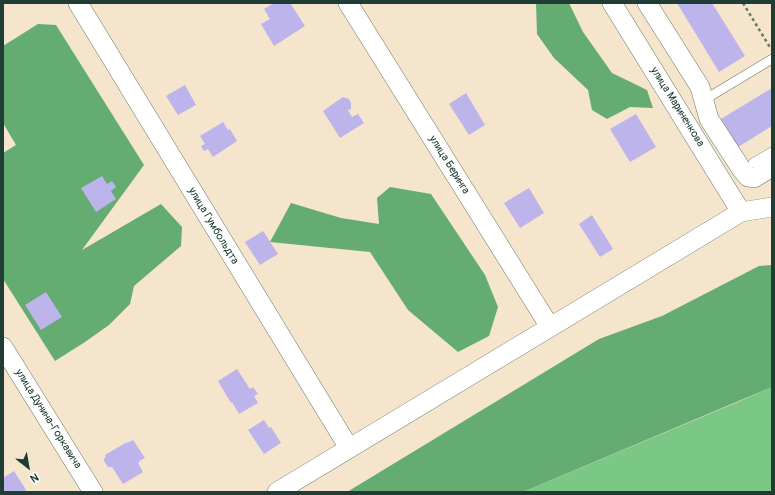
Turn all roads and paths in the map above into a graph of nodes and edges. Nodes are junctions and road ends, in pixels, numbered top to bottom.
1 (78, 3) edge
2 (348, 3) edge
3 (612, 3) edge
4 (647, 3) edge
5 (743, 3) edge
6 (772, 51) edge
7 (772, 59) edge
8 (704, 100) junction
9 (772, 152) edge
10 (753, 163) dead end
11 (772, 167) edge
12 (772, 207) edge
13 (741, 212) junction
14 (550, 327) junction
15 (3, 347) edge
16 (349, 448) junction
17 (93, 492) edge
18 (277, 492) edge

1 - 16 street, улица Гумбольдта
2 - 14 street, улица Беринга
3 - 13 street, улица Мариненкова
4 - 8 street
5 - 6 path
7 - 8 lane
8 - 11 street
9 - 10 lane
12 - 13 street
13 - 14 street
14 - 16 street
15 - 17 street, улица Дунина-Горкавича
16 - 18 street

